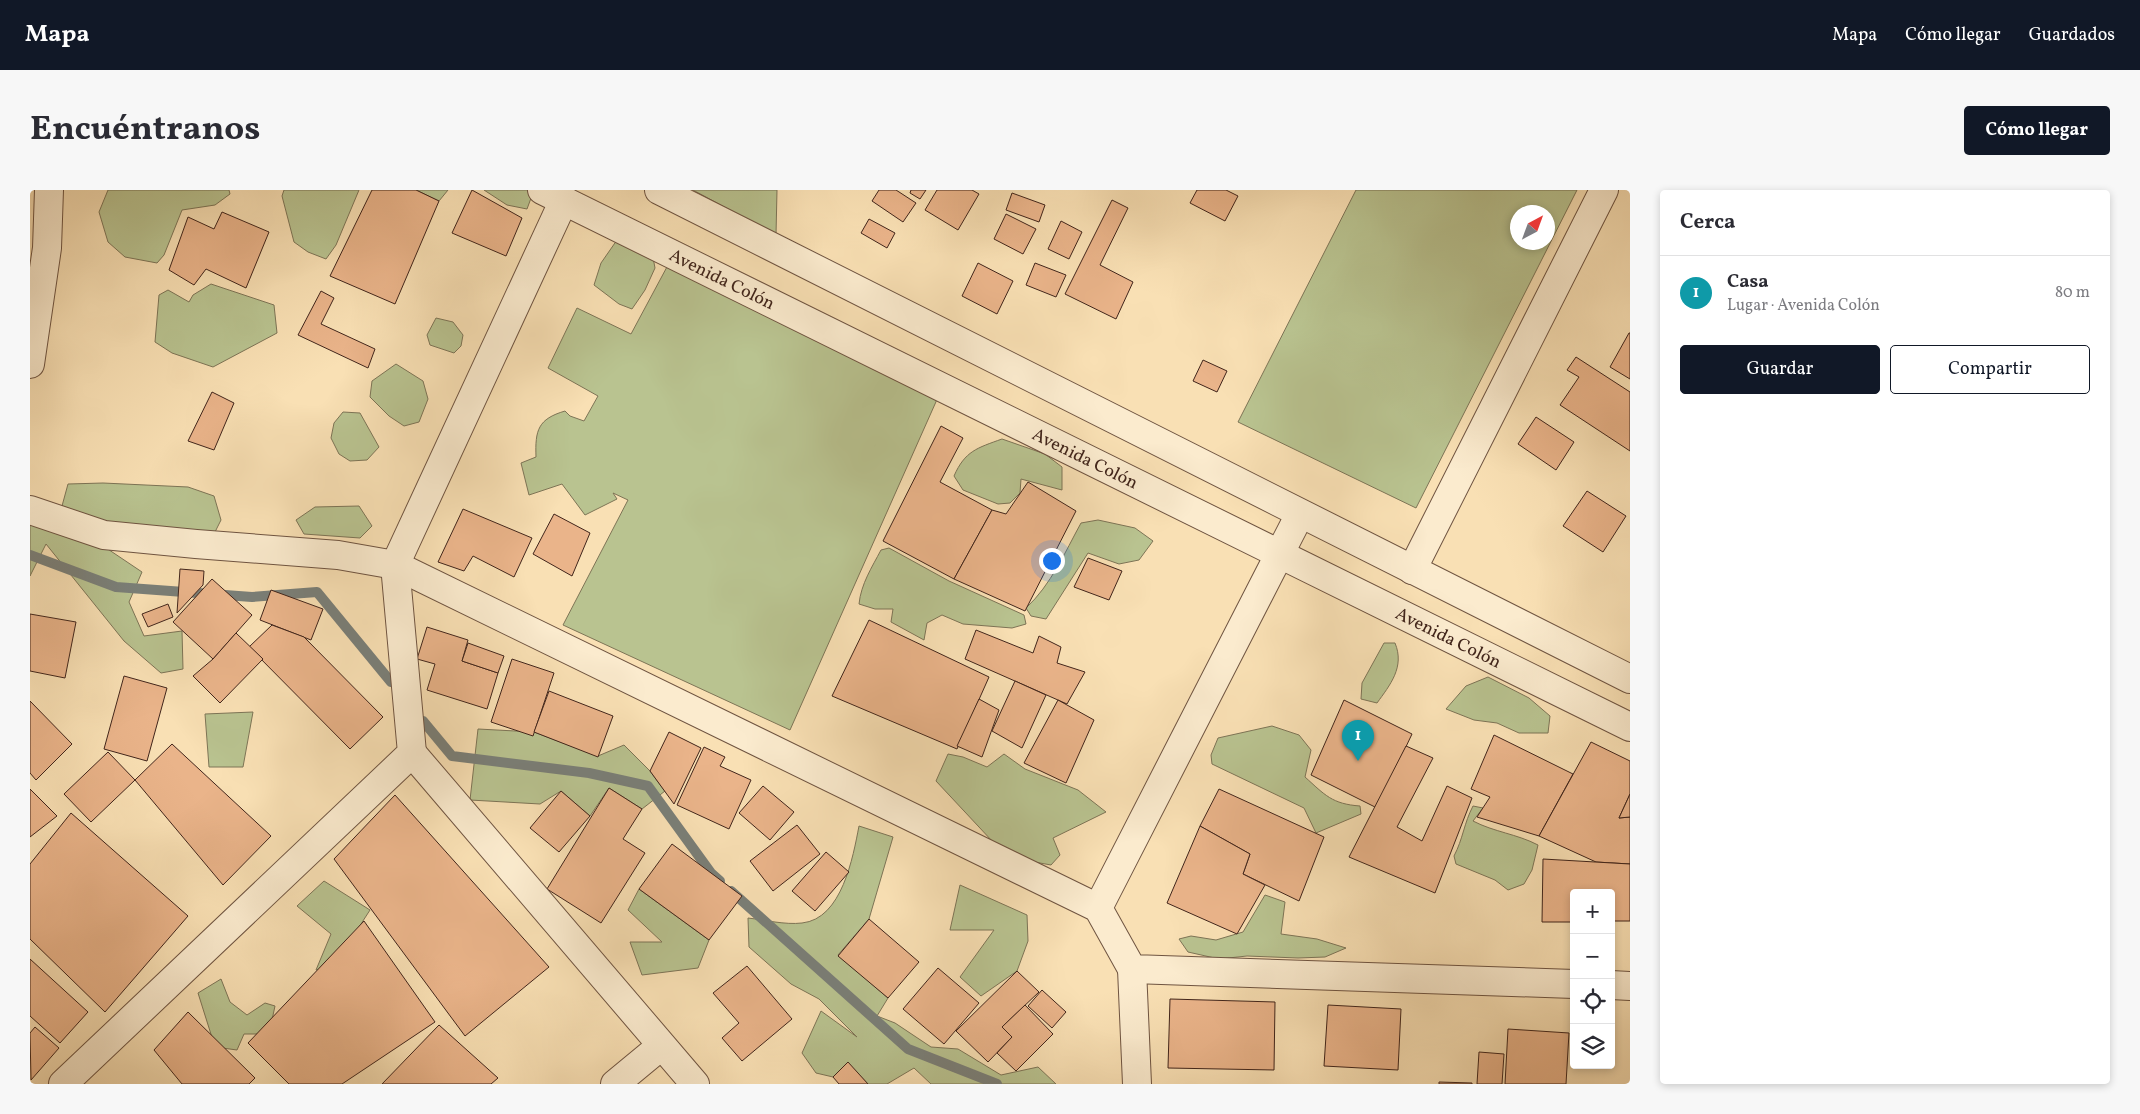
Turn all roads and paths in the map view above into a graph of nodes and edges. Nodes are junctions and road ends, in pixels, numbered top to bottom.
1 (49, 190) edge
2 (659, 190) edge
3 (1604, 190) edge
4 (553, 195) edge
5 (30, 360) edge
6 (30, 510) edge
7 (1300, 514) junction
8 (1279, 555) junction
9 (395, 565) junction
10 (1412, 570) junction
11 (1630, 679) edge
12 (1630, 727) edge
13 (412, 753) junction
14 (1098, 908) junction
15 (1132, 969) junction
16 (1570, 984) edge
17 (1615, 985) edge
18 (1630, 986) edge
19 (661, 1046) junction
20 (62, 1084) edge
21 (615, 1084) edge
22 (695, 1084) edge
23 (1137, 1084) edge

1 - 5 street
2 - 7 street
3 - 10 street
4 - 8 street, Avenida Colón
4 - 9 street
6 - 9 street
7 - 8 street
7 - 10 street
8 - 12 street, Avenida Colón
8 - 14 street
9 - 13 street
9 - 14 street
10 - 11 street
13 - 19 street
13 - 20 street
14 - 15 street
15 - 16 street
15 - 23 street
17 - 18 street
19 - 21 street
19 - 22 street

